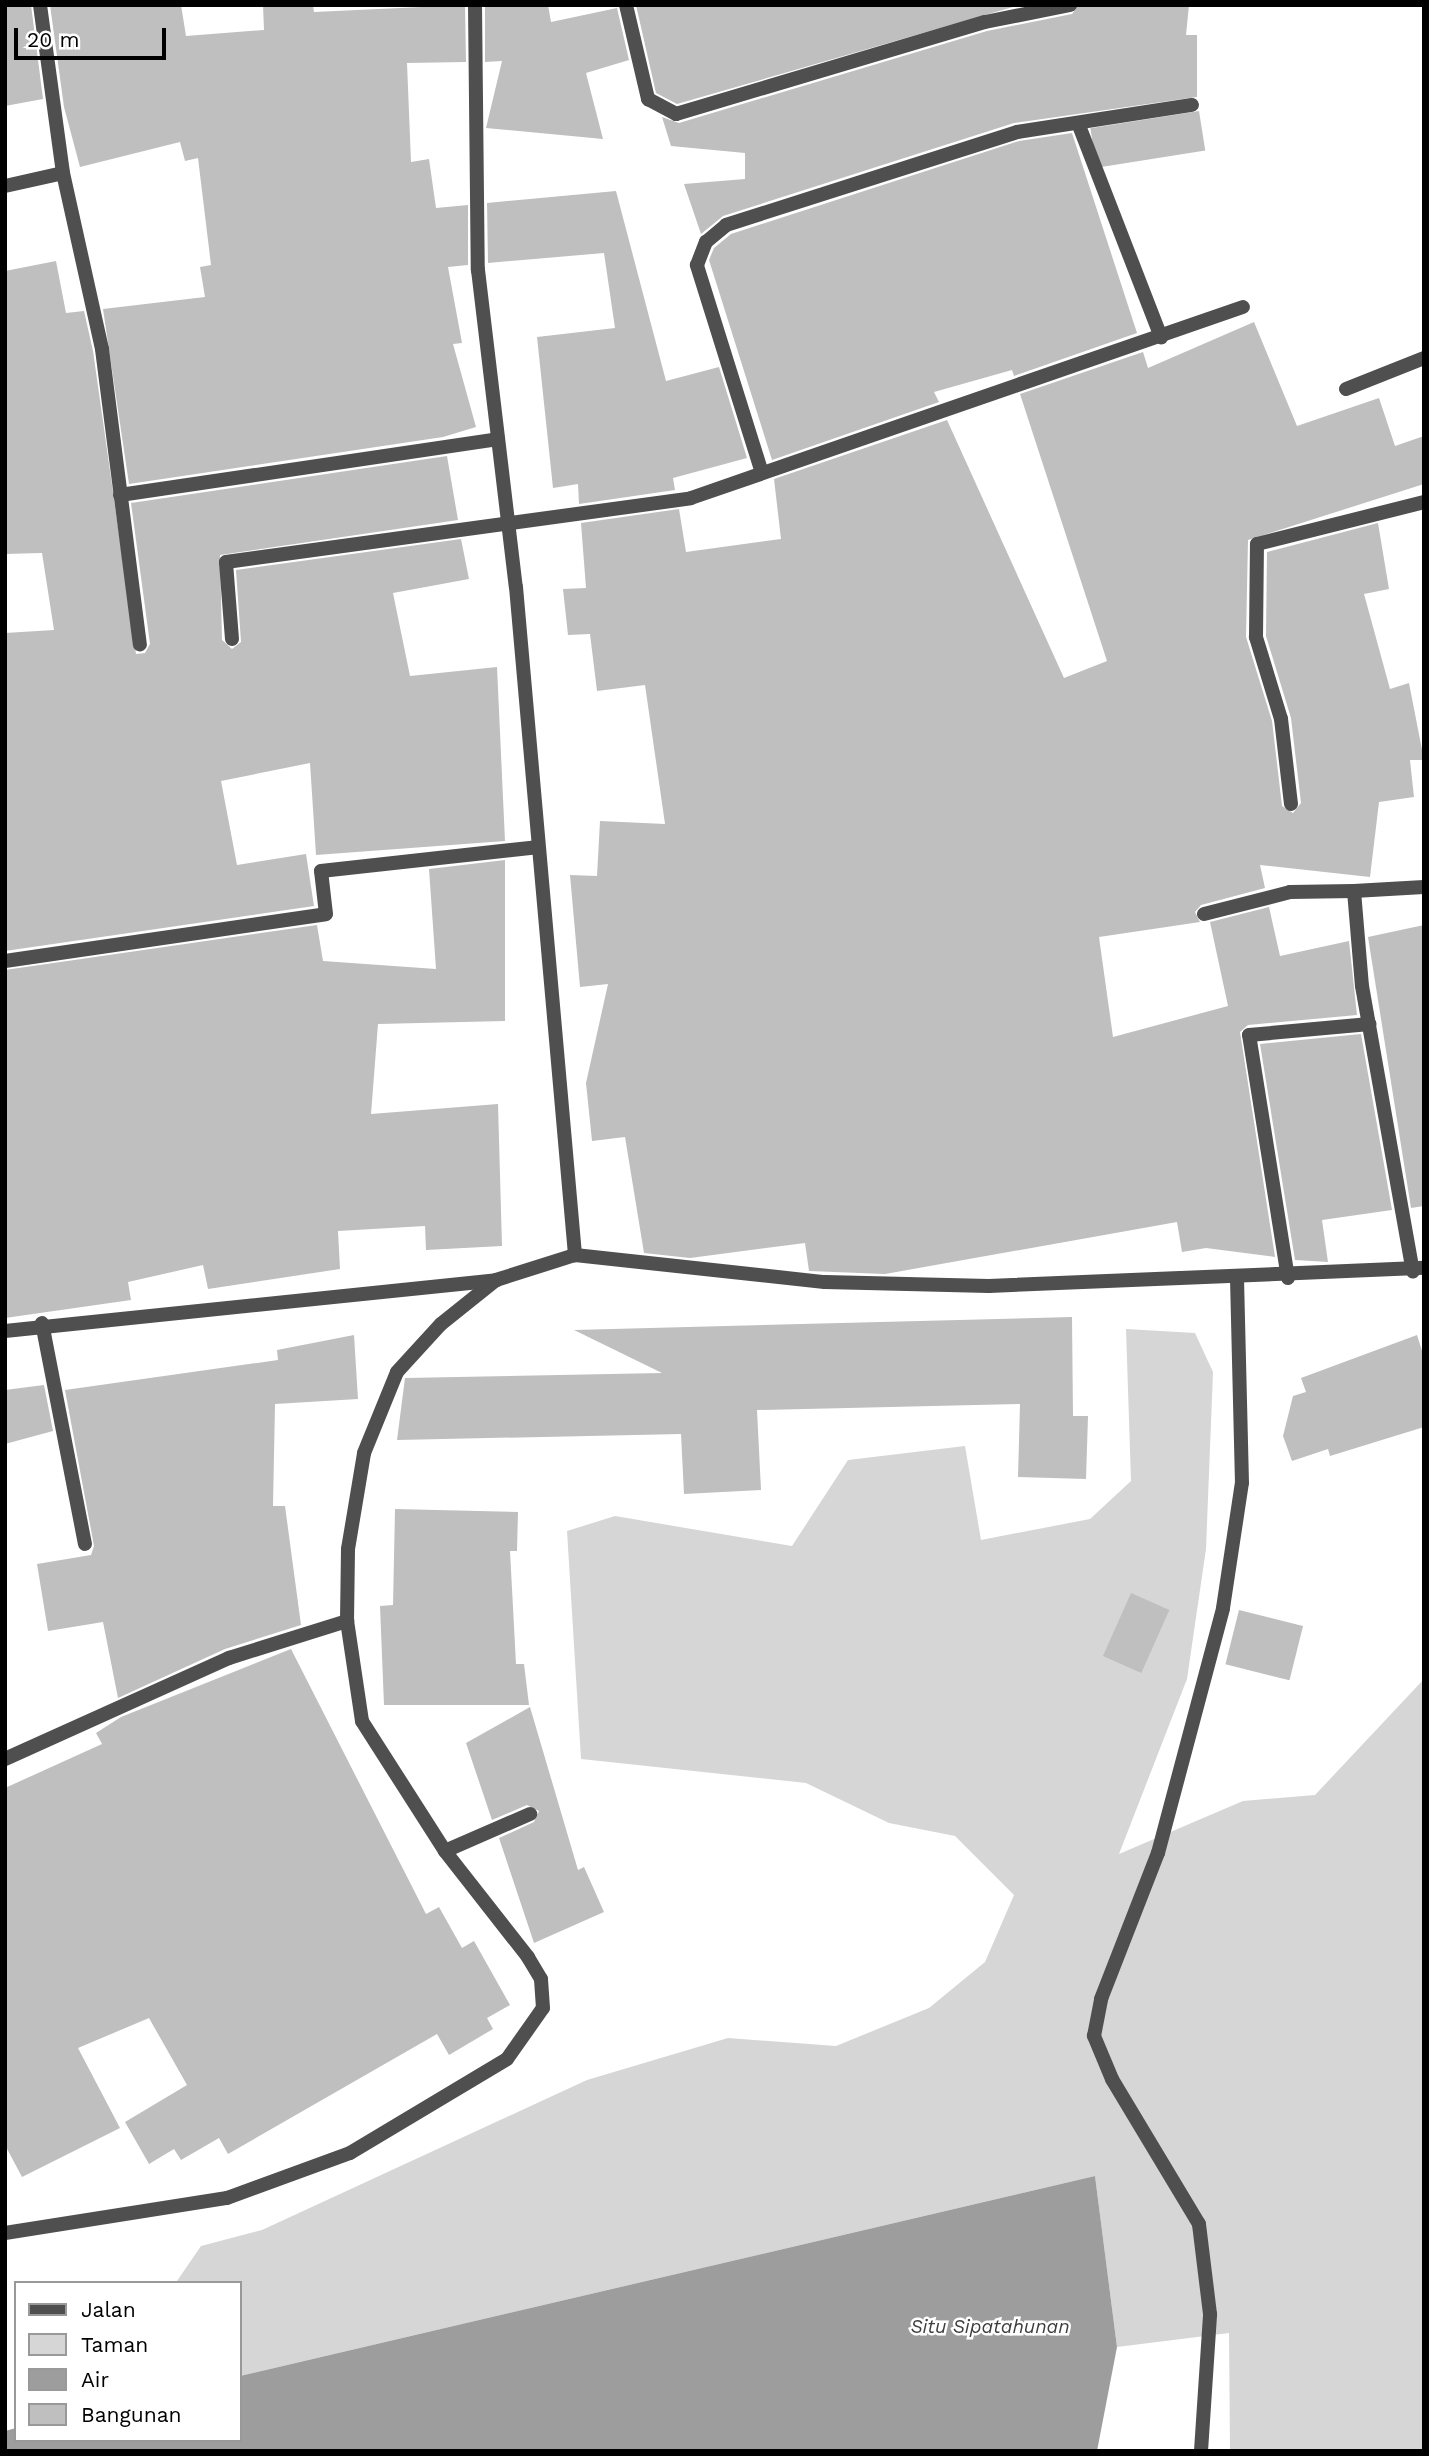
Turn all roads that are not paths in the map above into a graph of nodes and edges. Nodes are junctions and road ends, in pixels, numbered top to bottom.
1 (40, 5) edge
2 (475, 5) edge
3 (625, 5) edge
4 (1070, 5) edge
5 (1192, 105) dead end
6 (1078, 123) junction
7 (63, 173) junction
8 (5, 186) edge
9 (1243, 307) dead end
10 (1161, 337) junction
11 (1424, 358) edge
12 (1346, 389) dead end
13 (498, 439) junction
14 (762, 473) junction
15 (120, 495) junction
16 (1424, 502) edge
17 (507, 524) junction
18 (232, 639) dead end
19 (140, 645) dead end
20 (1291, 804) dead end
21 (537, 847) junction
22 (1424, 887) edge
23 (1354, 891) junction
24 (1205, 914) dead end
25 (5, 961) edge
26 (1369, 1024) junction
27 (575, 1255) junction
28 (1418, 1270) edge
29 (1288, 1278) junction
30 (496, 1280) junction
31 (1237, 1281) junction
32 (41, 1323) junction
33 (5, 1331) edge
34 (85, 1544) dead end
35 (347, 1621) junction
36 (5, 1759) edge
37 (530, 1814) dead end
38 (444, 1851) junction
39 (5, 2233) edge
40 (1201, 2451) edge

1 - 7 street
2 - 13 street
3 - 4 street
5 - 6 street
6 - 10 street
6 - 14 street
7 - 8 street
7 - 15 street
9 - 10 street
10 - 14 street
11 - 12 street
13 - 15 street
13 - 17 street
14 - 17 street
15 - 19 street
16 - 20 street
17 - 18 street
17 - 21 street
21 - 25 street
21 - 27 street
22 - 23 street
23 - 24 street
23 - 26 street
26 - 28 street
26 - 29 street
27 - 30 street
27 - 31 street
28 - 29 street
29 - 31 street
30 - 32 street
30 - 35 street
31 - 40 street
32 - 33 street
32 - 34 street
35 - 36 street
35 - 38 street
37 - 38 street
38 - 39 street

